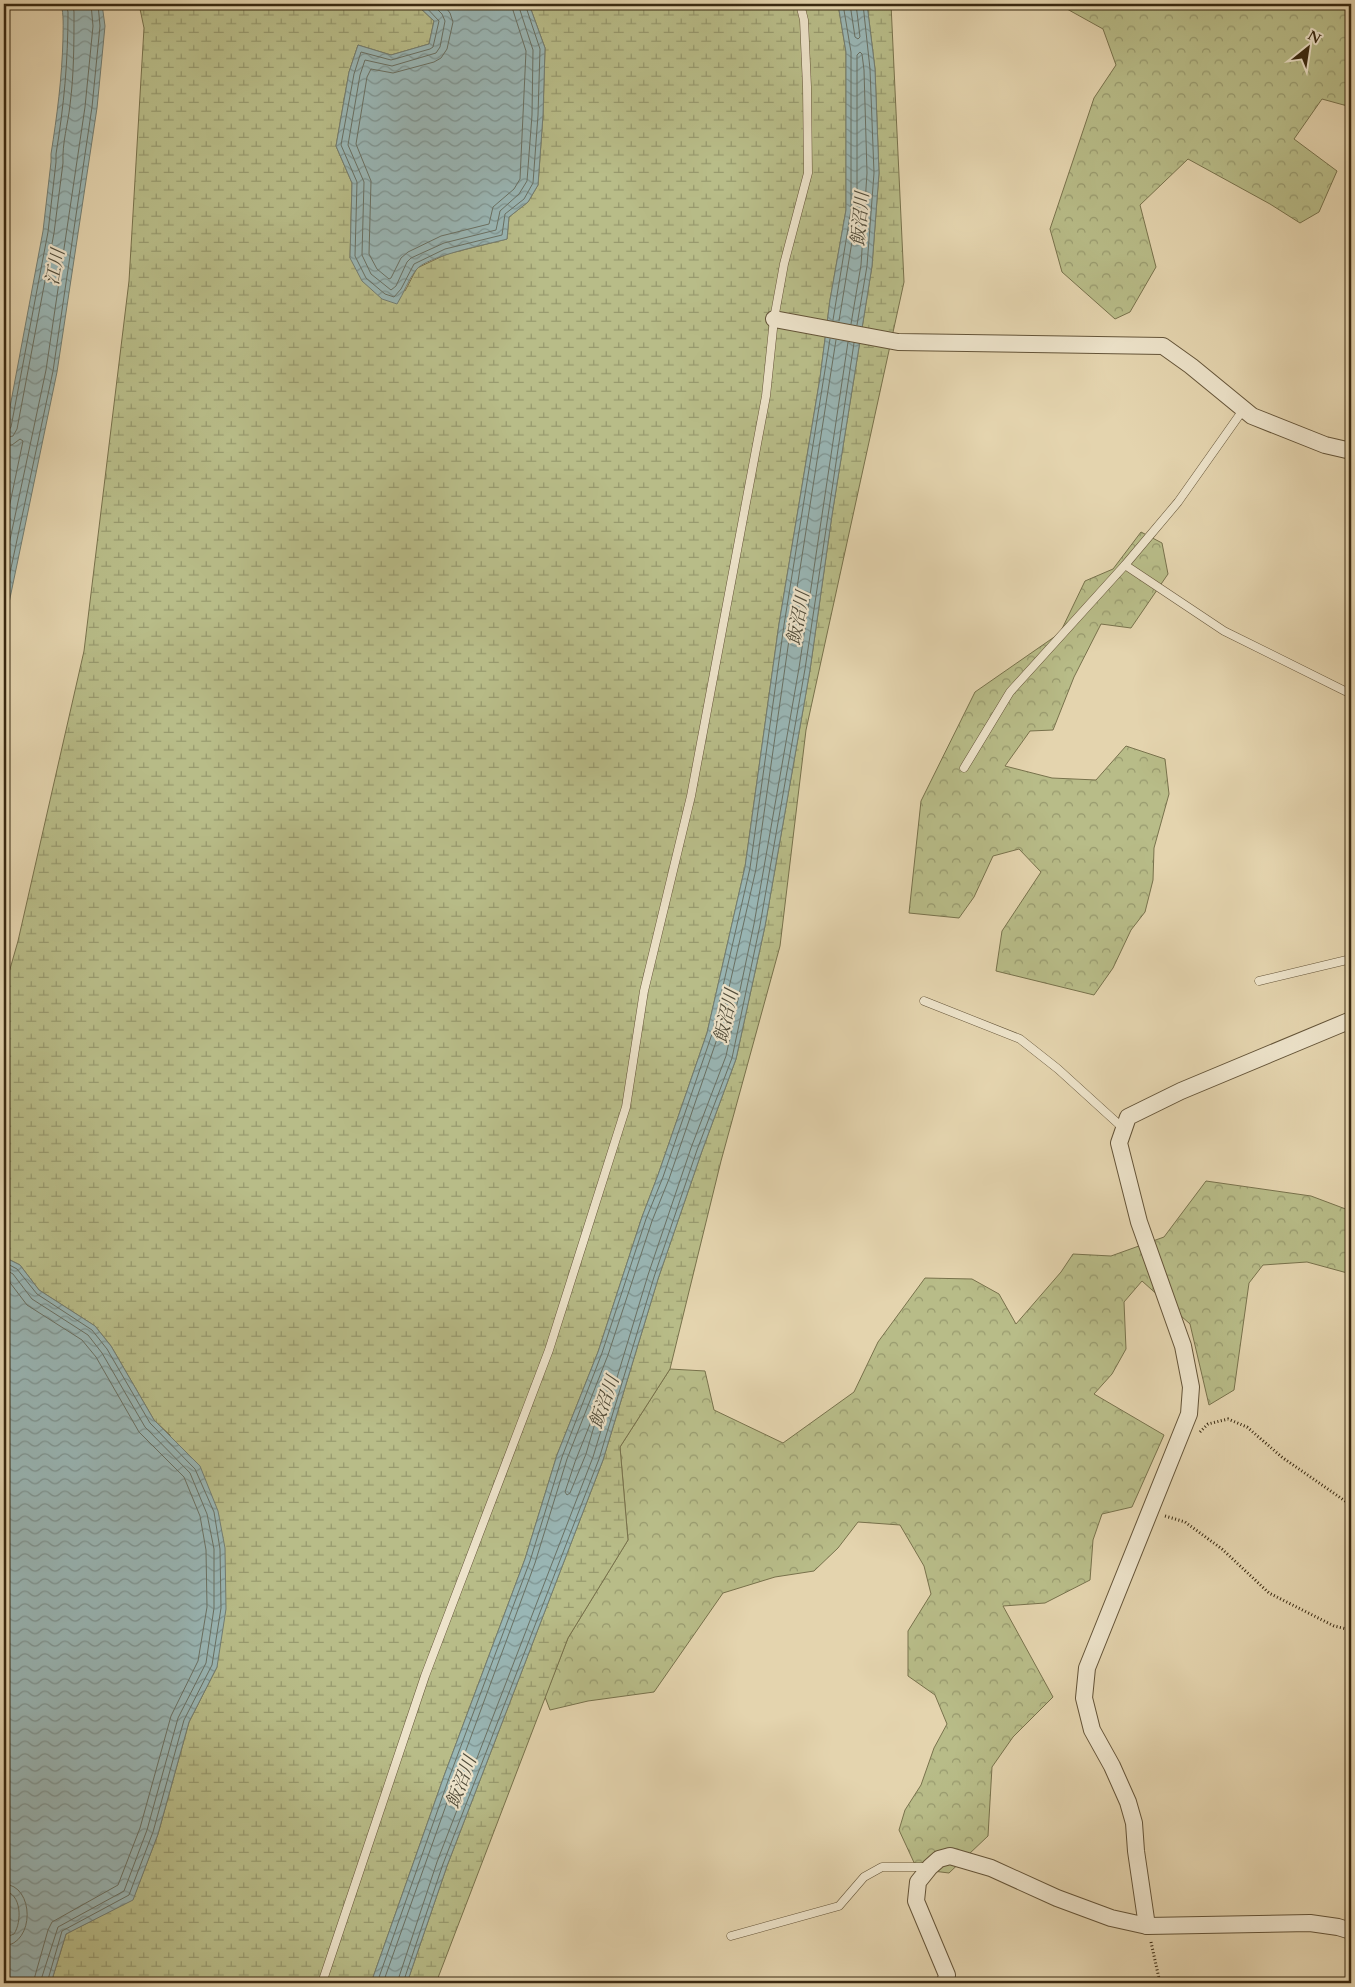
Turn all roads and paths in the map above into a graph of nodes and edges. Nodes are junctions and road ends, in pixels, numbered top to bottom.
1 (800, 4) edge
2 (779, 320) junction
3 (1244, 410) junction
4 (1351, 451) edge
5 (1125, 565) junction
6 (1351, 694) edge
7 (964, 768) dead end
8 (1351, 959) edge
9 (1259, 980) dead end
10 (924, 1001) dead end
11 (1351, 1020) edge
12 (1124, 1129) junction
13 (1194, 1438) dead end
14 (1351, 1505) edge
15 (1150, 1511) junction
16 (1351, 1630) edge
17 (930, 1867) junction
18 (1147, 1926) junction
19 (1351, 1931) edge
20 (731, 1936) dead end
21 (322, 1983) edge
22 (945, 1983) edge
23 (1160, 1983) edge

1 - 2 lane
2 - 3 street
2 - 21 lane
3 - 4 street
3 - 5 lane
5 - 6 lane
5 - 7 lane
8 - 9 lane
10 - 12 lane
11 - 12 street
12 - 15 street
13 - 14 path
15 - 16 path
15 - 18 street
17 - 18 street
17 - 20 lane
17 - 22 street
18 - 19 street
18 - 23 path

